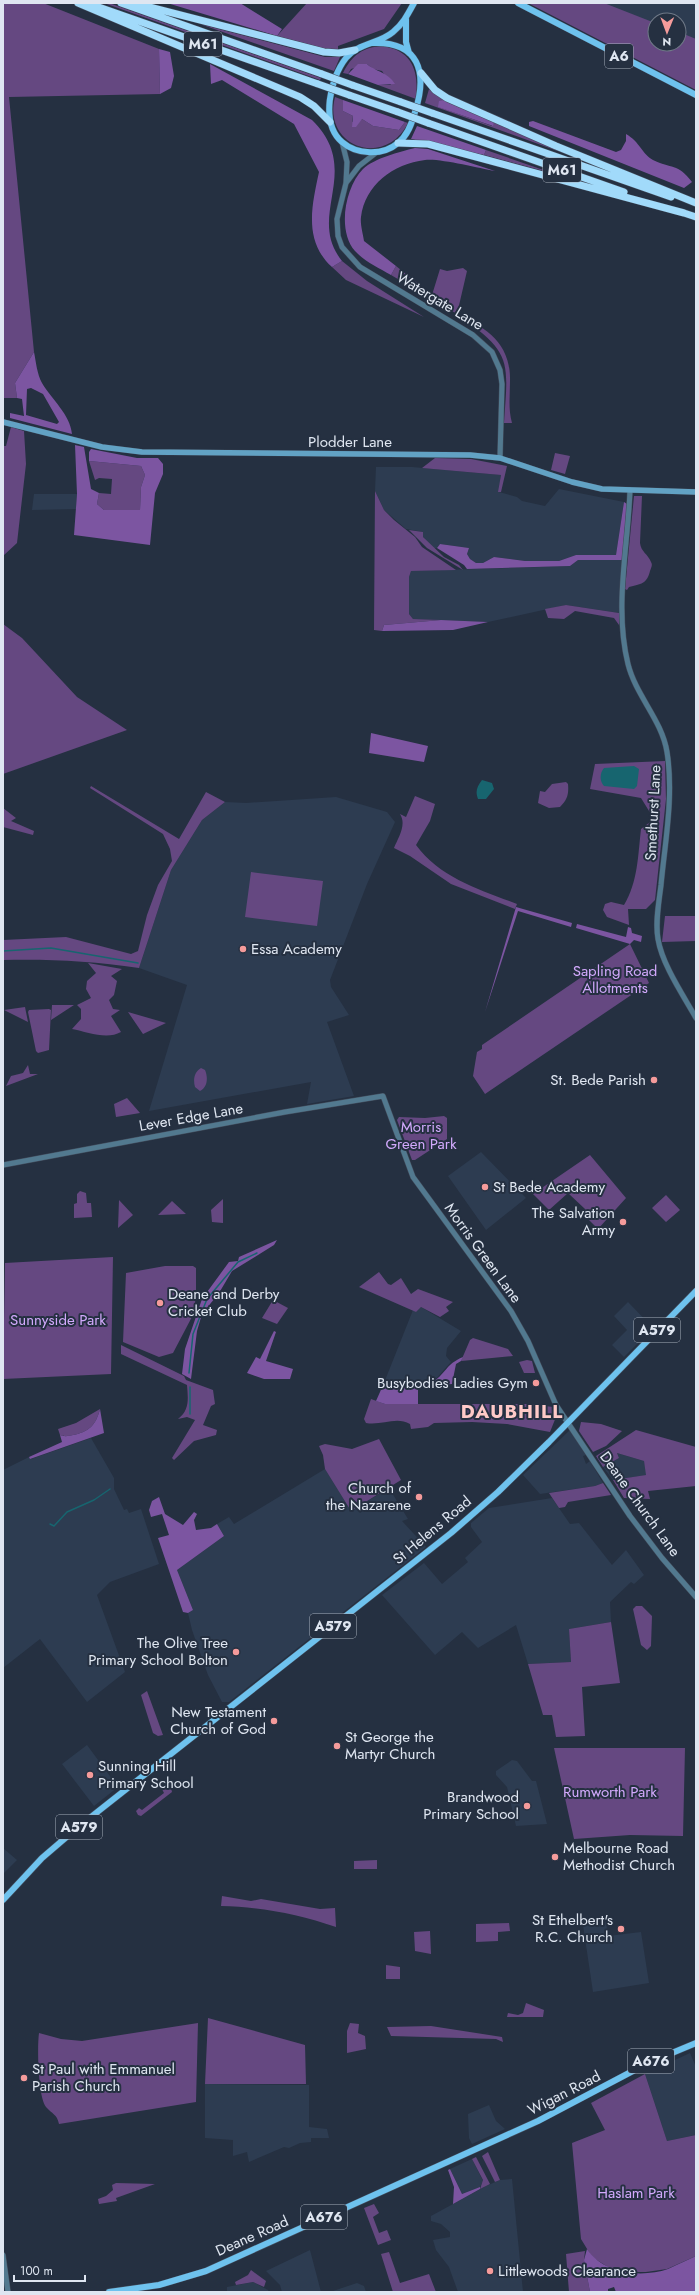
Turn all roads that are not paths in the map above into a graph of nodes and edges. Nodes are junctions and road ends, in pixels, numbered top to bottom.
1 (78, 3) edge
2 (88, 3) edge
3 (121, 3) edge
4 (134, 3) edge
5 (414, 3) edge
6 (518, 3) edge
7 (406, 19) junction
8 (372, 42) junction
9 (355, 50) junction
10 (409, 54) junction
11 (421, 73) junction
12 (696, 95) edge
13 (330, 122) junction
14 (342, 142) junction
15 (398, 143) junction
16 (378, 152) junction
17 (346, 183) junction
18 (696, 204) edge
19 (684, 213) junction
20 (696, 217) edge
21 (3, 422) edge
22 (500, 458) junction
23 (630, 490) junction
24 (696, 492) edge
25 (696, 1018) edge
26 (383, 1096) joint
27 (3, 1165) edge
28 (696, 1291) edge
29 (568, 1421) junction
30 (696, 1596) edge
31 (3, 1900) edge
32 (696, 2043) edge
33 (443, 2165) joint
34 (3, 2255) edge
35 (8, 2292) edge
36 (109, 2292) edge

1 - 13 highway, M61
2 - 19 highway, M61, bridge
3 - 18 highway, M61, bridge
4 - 9 highway, M61
5 - 7 main road
6 - 12 main road, A6
7 - 8 main road
7 - 10 main road
8 - 9 main road
8 - 10 main road
9 - 13 main road
10 - 11 main road
11 - 15 main road
11 - 18 highway, M61
13 - 14 main road
14 - 16 main road
14 - 17 street, Watergate Lane
15 - 16 main road
15 - 19 highway, M61
16 - 17 street, Watergate Lane
17 - 22 street, Watergate Lane
19 - 20 highway, M61
21 - 22 main road, Plodder Lane
22 - 23 main road, Plodder Lane
23 - 24 main road, Plodder Lane
23 - 25 street, Smethurst Lane
26 - 27 street, Lever Edge Lane
26 - 29 street, Morris Green Lane
28 - 29 main road, St Helens Road / A579
29 - 30 street, Deane Church Lane
29 - 31 main road, St Helens Road / A579
32 - 33 main road, Wigan Road / A676
33 - 36 main road, Deane Road / A676
34 - 35 street

